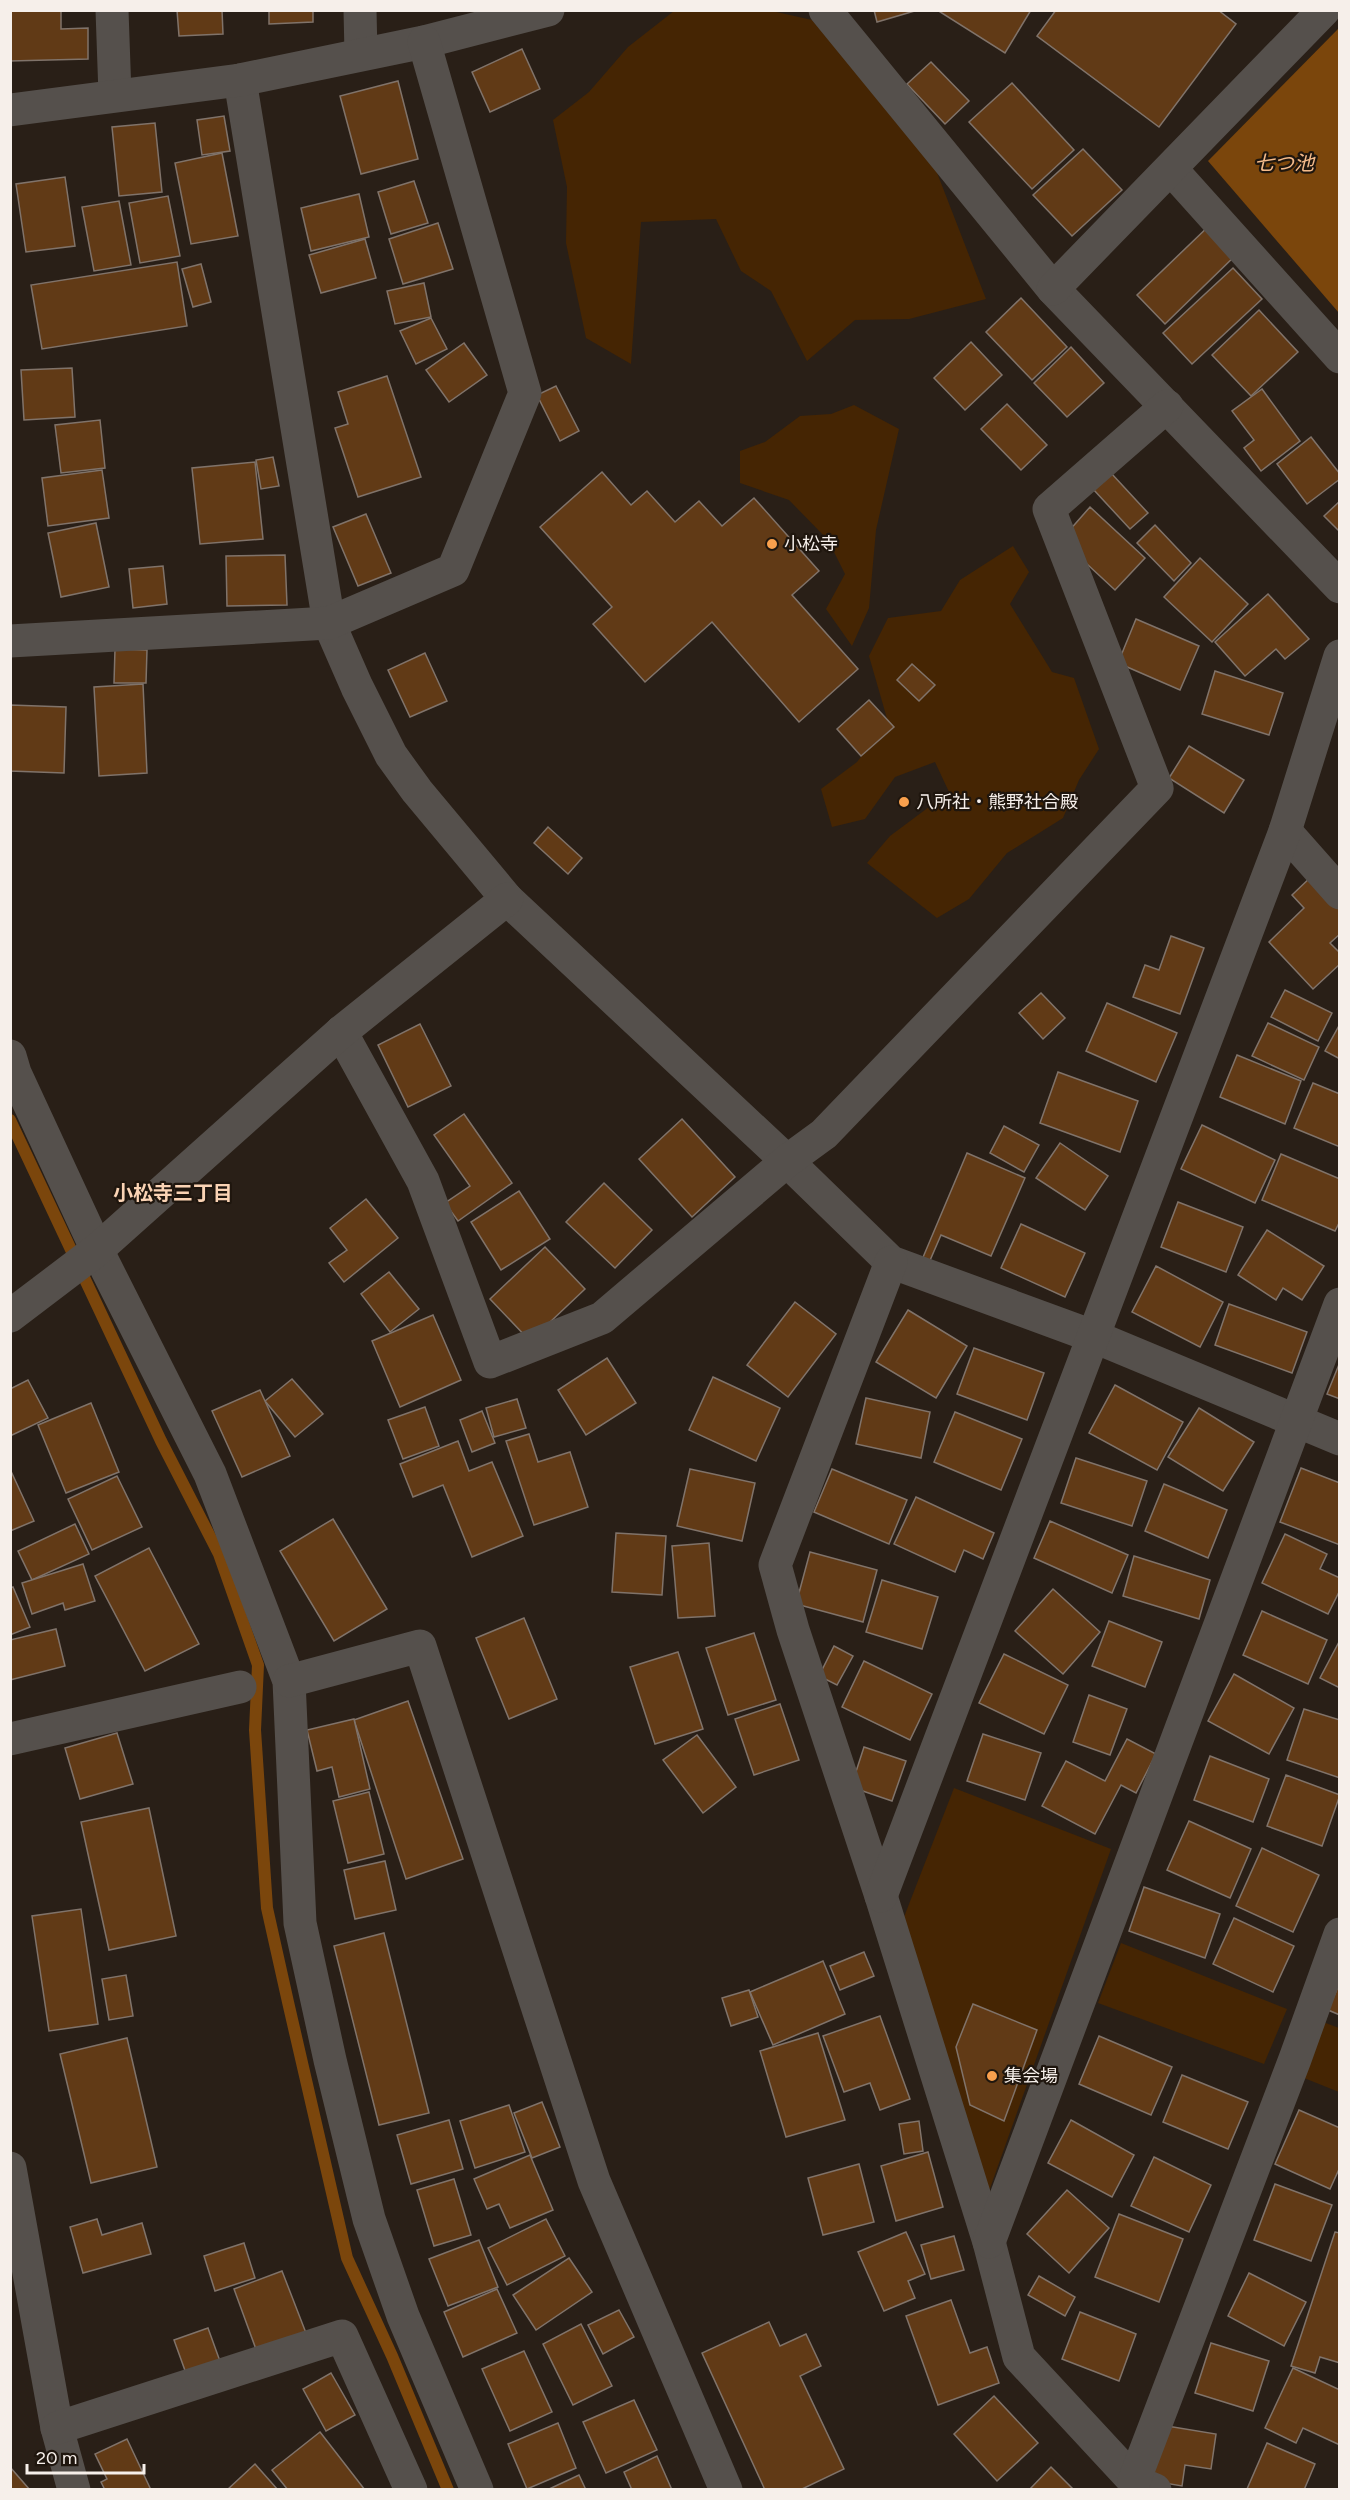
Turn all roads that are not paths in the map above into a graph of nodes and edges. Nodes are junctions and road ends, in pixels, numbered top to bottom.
1 (112, 10) edge
2 (360, 10) edge
3 (548, 10) edge
4 (825, 10) edge
5 (1324, 10) edge
6 (442, 29) edge
7 (361, 54) junction
8 (240, 80) junction
9 (115, 95) junction
10 (10, 110) edge
11 (1171, 169) junction
12 (1053, 289) junction
13 (1340, 357) edge
14 (1167, 406) junction
15 (1340, 587) edge
16 (329, 623) junction
17 (10, 641) edge
18 (1340, 656) edge
19 (1285, 831) junction
20 (1340, 893) edge
21 (507, 899) junction
22 (341, 1032) junction
23 (10, 1056) edge
24 (787, 1161) junction
25 (97, 1250) junction
26 (891, 1262) junction
27 (1340, 1304) edge
28 (10, 1316) edge
29 (1095, 1337) junction
30 (1295, 1421) junction
31 (1340, 1439) edge
32 (289, 1681) junction
33 (240, 1687) dead end
34 (10, 1739) edge
35 (881, 1896) junction
36 (1340, 1934) edge
37 (10, 2168) edge
38 (989, 2242) junction
39 (57, 2428) junction
40 (1144, 2485) edge
41 (74, 2490) edge
42 (411, 2490) edge
43 (477, 2490) edge
44 (726, 2490) edge

1 - 9 street
2 - 7 street
3 - 6 street
4 - 12 street
5 - 11 street
6 - 7 street
6 - 16 street
7 - 8 street
8 - 9 street
8 - 16 street
9 - 10 street
11 - 12 street
11 - 13 street
12 - 14 street
14 - 15 street
14 - 24 street
16 - 17 street
16 - 21 street
18 - 19 street
19 - 20 street
19 - 29 street
21 - 22 street
21 - 24 street
22 - 24 street
22 - 25 street
23 - 25 street
24 - 26 street
25 - 28 street
25 - 32 street
26 - 29 street
26 - 35 street
27 - 30 street
29 - 30 street
29 - 35 street
30 - 31 street
30 - 38 street
32 - 43 street
32 - 44 street
33 - 34 street
35 - 38 street
36 - 40 street
37 - 39 street
38 - 40 street
39 - 41 street
39 - 42 street

